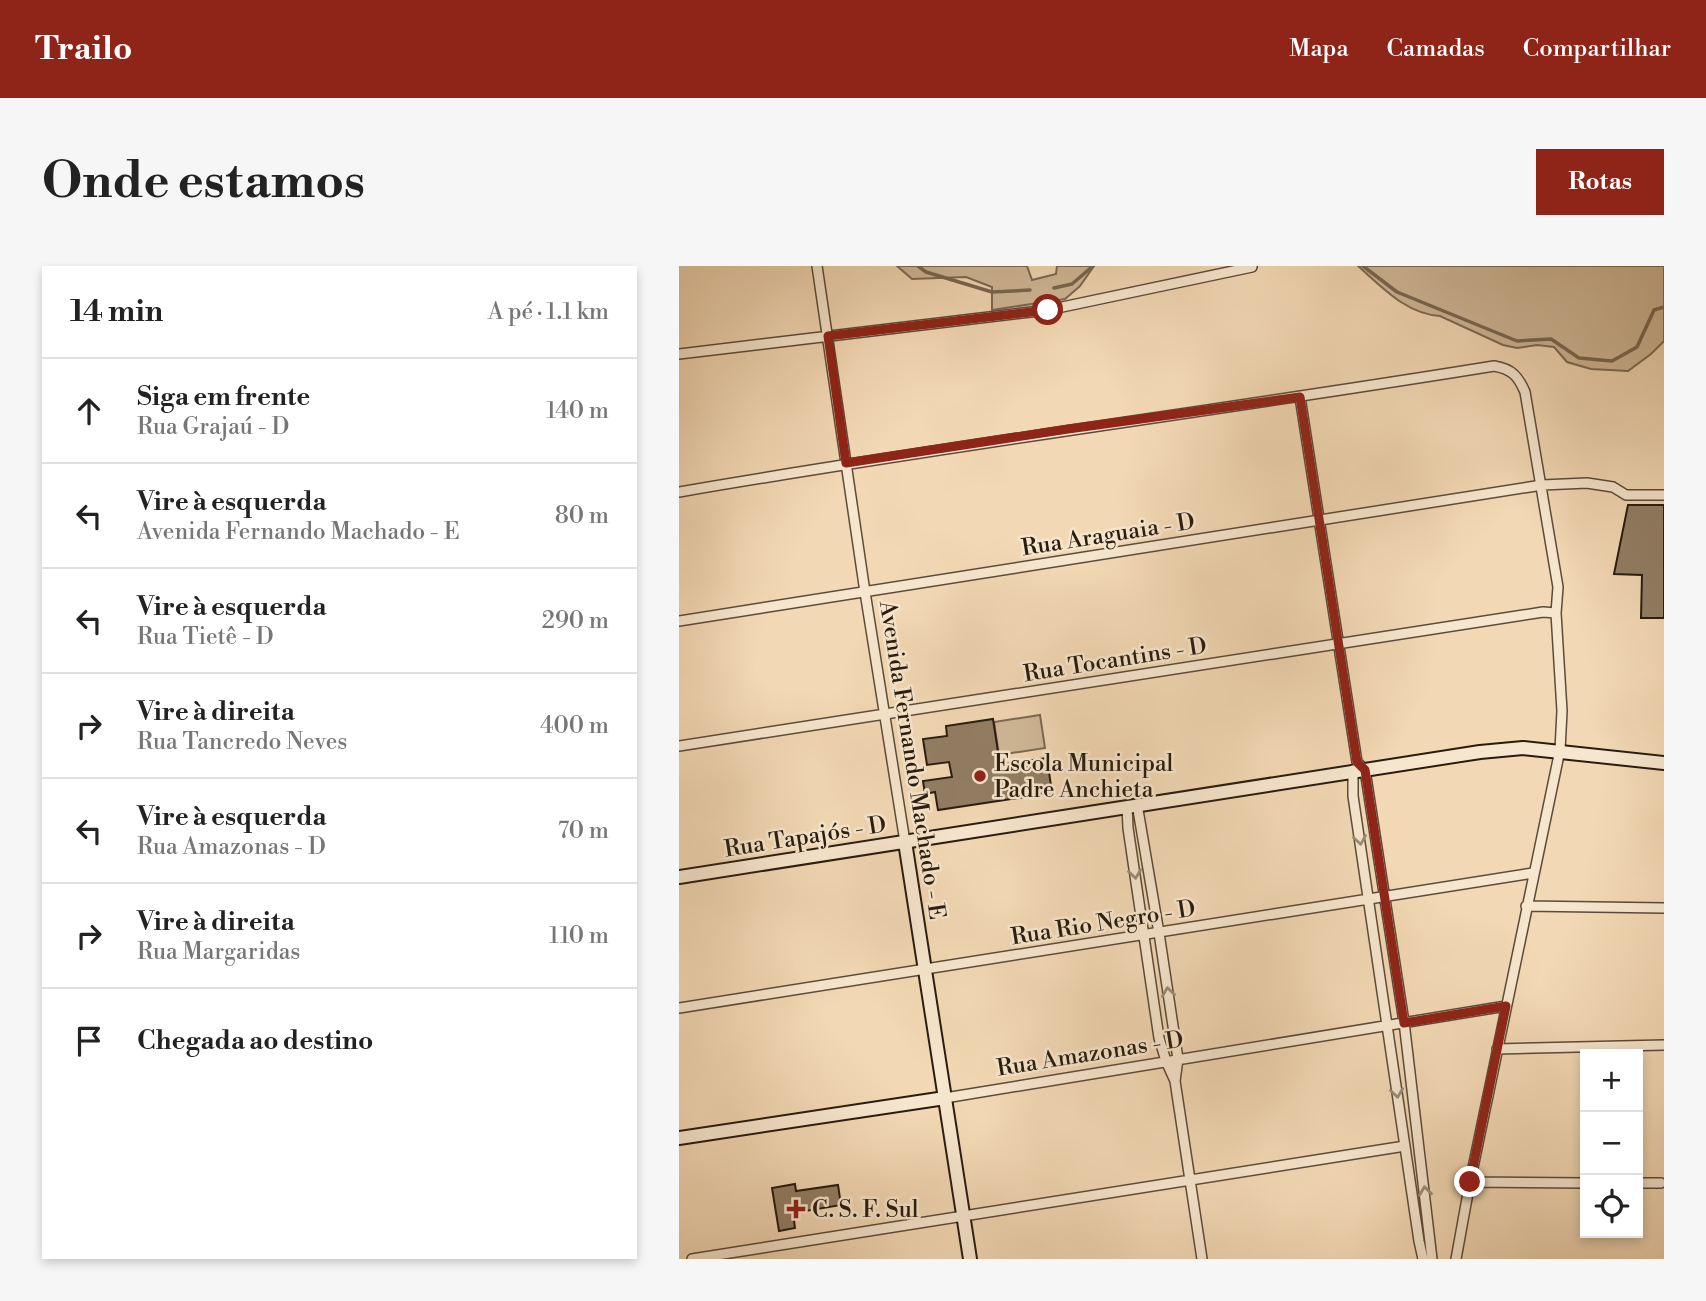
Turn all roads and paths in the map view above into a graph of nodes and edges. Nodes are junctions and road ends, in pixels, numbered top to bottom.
1 (817, 266) edge
2 (1252, 267) edge
3 (828, 336) junction
4 (679, 354) edge
5 (1300, 397) junction
6 (846, 463) junction
7 (1542, 485) junction
8 (679, 492) edge
9 (1664, 495) edge
10 (1319, 520) junction
11 (865, 592) junction
12 (1556, 613) junction
13 (679, 621) edge
14 (1339, 645) junction
15 (886, 715) junction
16 (679, 746) edge
17 (1560, 750) junction
18 (1664, 763) edge
19 (1358, 768) junction
20 (1132, 805) junction
21 (905, 842) junction
22 (1533, 873) junction
23 (679, 877) edge
24 (1385, 897) junction
25 (1369, 900) junction
26 (1526, 906) junction
27 (1664, 908) edge
28 (1159, 933) junction
29 (1143, 936) junction
30 (924, 969) junction
31 (1506, 1006) junction
32 (679, 1008) edge
33 (1404, 1023) junction
34 (1388, 1025) junction
35 (1664, 1045) edge
36 (1497, 1049) junction
37 (1178, 1059) junction
38 (1166, 1061) junction
39 (1175, 1081) junction
40 (944, 1098) junction
41 (679, 1138) edge
42 (1405, 1146) junction
43 (1189, 1180) junction
44 (1470, 1182) junction
45 (1580, 1183) edge
46 (1643, 1183) edge
47 (1661, 1183) dead end
48 (963, 1216) junction
49 (692, 1259) edge
50 (970, 1259) edge
51 (1202, 1259) edge
52 (1423, 1259) edge
53 (1432, 1259) edge
54 (1456, 1259) edge

1 - 3 street, Avenida Fernando Machado - E
2 - 3 street
3 - 4 street
3 - 6 street, Avenida Fernando Machado - E
5 - 6 street
5 - 7 street
5 - 10 street
6 - 8 street
6 - 11 street, Avenida Fernando Machado - E
7 - 9 street, Rua Araguaia - D
7 - 10 street, Rua Araguaia - D
7 - 12 street
10 - 11 street, Rua Araguaia - D
10 - 14 street
11 - 13 street, Rua Araguaia - D
11 - 15 street, Avenida Fernando Machado - E
12 - 14 street, Rua Tocantins - D
12 - 17 street
14 - 15 street, Rua Tocantins - D
14 - 19 street
15 - 16 street, Rua Tocantins - D
15 - 21 street, Avenida Fernando Machado - E
17 - 18 street, Rua Tapajós - D
17 - 19 street, Rua Tapajós - D
17 - 22 street
19 - 20 street, Rua Tapajós - D
19 - 24 street
19 -> 25 street
20 - 21 street, Rua Tapajós - D
20 - 28 street
20 -> 29 street
21 - 23 street, Rua Tapajós - D
21 - 30 street, Avenida Fernando Machado - E
22 - 24 street, Rua Rio Negro - D
22 - 26 street
24 - 25 street, Rua Rio Negro - D
24 - 33 street
25 - 28 street, Rua Rio Negro - D
25 - 34 street
26 - 27 street
26 - 31 street
28 - 29 street, Rua Rio Negro - D
37 -> 28 street
29 - 30 street, Rua Rio Negro - D
29 - 38 street
30 - 32 street, Rua Rio Negro - D
30 - 40 street, Avenida Fernando Machado - E
31 - 33 street, Rua Amazonas - D
31 - 36 street
33 - 34 street, Rua Amazonas - D
53 -> 33 street
34 - 37 street, Rua Amazonas - D
34 -> 42 street
35 - 36 street
36 - 44 street
37 - 38 street, Rua Amazonas - D
37 - 39 street
38 - 39 street
38 - 40 street, Rua Amazonas - D
39 - 43 street
40 - 41 street, Rua Amazonas - D
40 - 48 street, Avenida Fernando Machado - E
42 - 43 street
42 - 52 street
43 - 48 street
43 - 51 street
44 - 45 street
44 - 54 street
46 - 47 street
48 - 49 street
48 - 50 street, Avenida Fernando Machado - E

